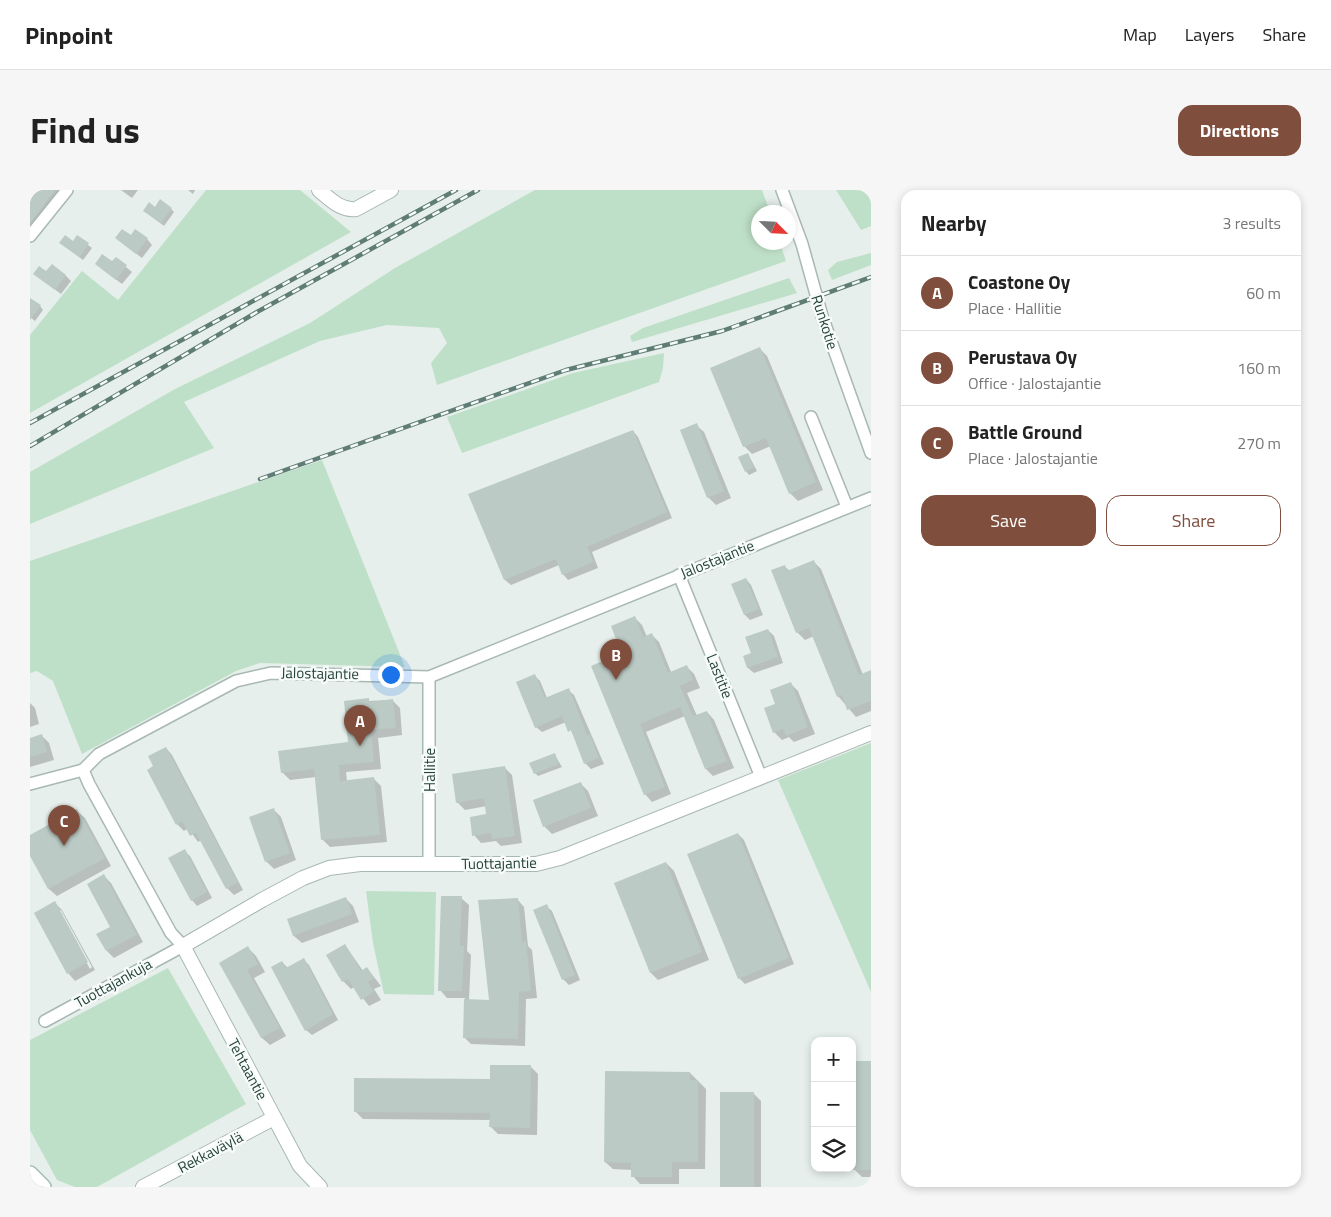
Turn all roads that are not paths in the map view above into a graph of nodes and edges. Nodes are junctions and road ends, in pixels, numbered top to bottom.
1 (67, 190) edge
2 (319, 190) edge
3 (391, 190) edge
4 (782, 190) edge
5 (30, 236) edge
6 (811, 417) dead end
7 (871, 453) edge
8 (871, 498) edge
9 (847, 507) junction
10 (679, 575) junction
11 (429, 677) junction
12 (871, 733) edge
13 (83, 770) junction
14 (762, 777) junction
15 (30, 784) edge
16 (429, 863) junction
17 (182, 946) junction
18 (44, 1021) dead end
19 (274, 1118) junction
20 (30, 1174) edge
21 (30, 1181) edge
22 (32, 1187) edge
23 (43, 1187) edge
24 (145, 1187) edge
25 (320, 1187) edge

1 - 5 street
2 - 3 street
4 - 7 street, Runkotie
6 - 9 street
8 - 9 street, Jalostajantie
9 - 10 street, Jalostajantie
10 - 11 street, Jalostajantie
10 - 14 street, Lastitie
11 - 13 street, Jalostajantie
11 - 16 street, Hallitie
12 - 14 street, Tuottajantie
13 - 15 street
13 - 17 street
14 - 16 street, Tuottajantie
16 - 17 street, Tuottajantie
17 - 18 street, Tuottajankuja
17 - 19 street, Tehtaantie
19 - 24 street, Rekkaväylä
19 - 25 street, Tehtaantie
20 - 23 main road
21 - 22 main road

